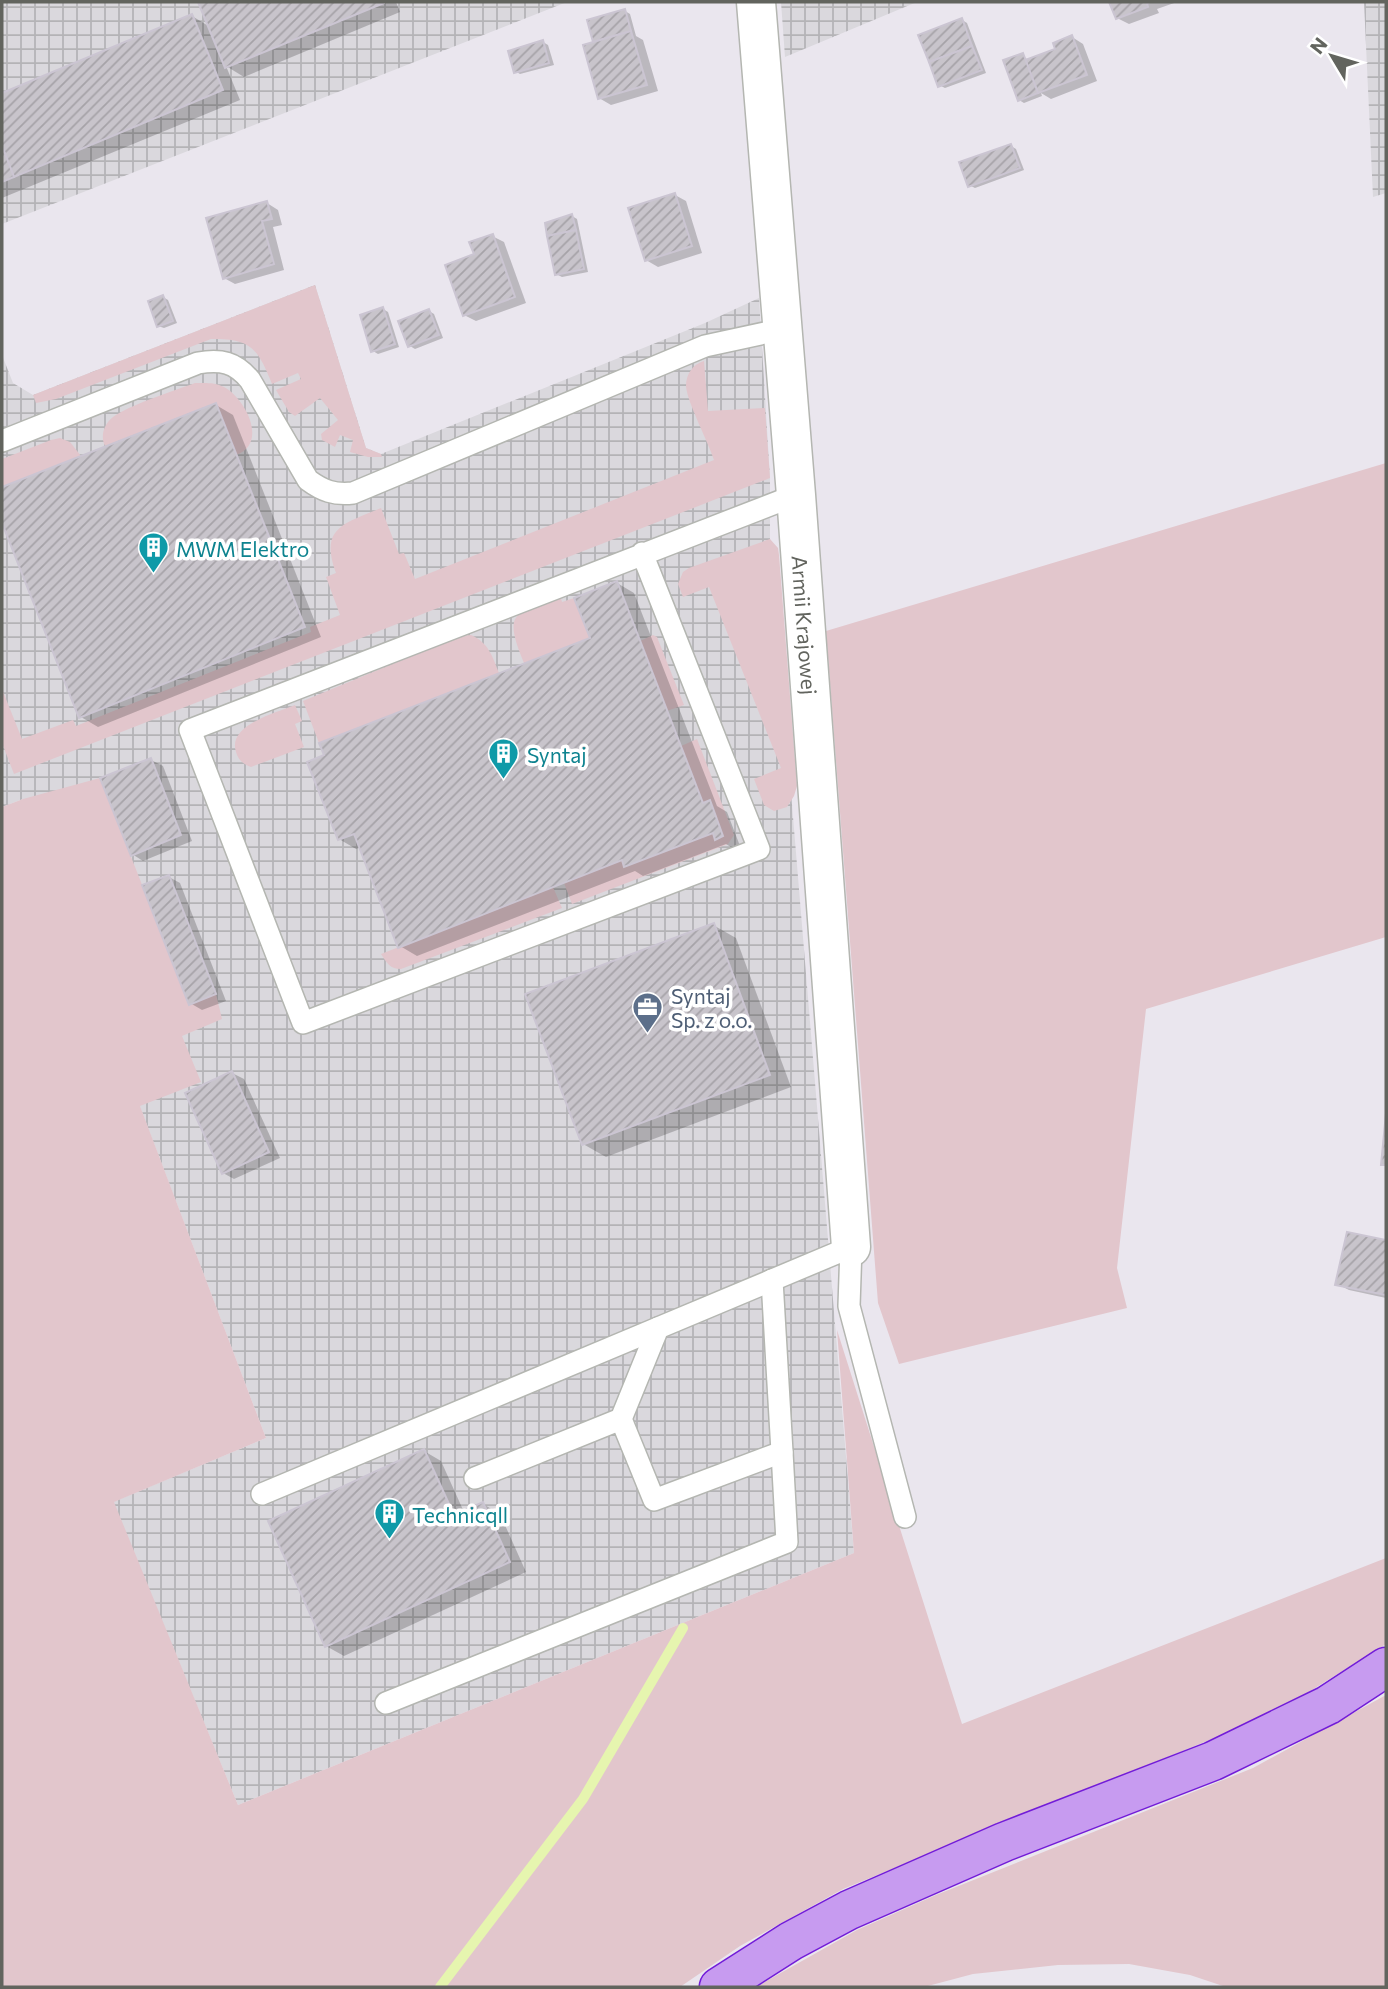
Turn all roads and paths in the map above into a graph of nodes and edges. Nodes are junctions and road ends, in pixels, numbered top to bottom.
1 (756, 2) edge
2 (783, 329) junction
3 (2, 441) edge
4 (796, 495) junction
5 (642, 553) junction
6 (850, 1247) junction
7 (772, 1280) junction
8 (658, 1328) junction
9 (621, 1419) junction
10 (782, 1452) junction
11 (475, 1478) dead end
12 (262, 1494) dead end
13 (905, 1517) dead end
14 (1386, 1667) edge
15 (386, 1703) dead end
16 (719, 1987) edge

1 - 2 street, Armii Krajowej
2 - 3 lane
2 - 4 street, Armii Krajowej
4 - 5 lane
4 - 6 street, Armii Krajowej
5 - 5 lane
6 - 7 lane
6 - 13 lane
7 - 8 lane
7 - 10 lane
8 - 9 lane
8 - 12 lane
9 - 10 lane
9 - 11 lane
10 - 15 lane
14 - 16 highway

